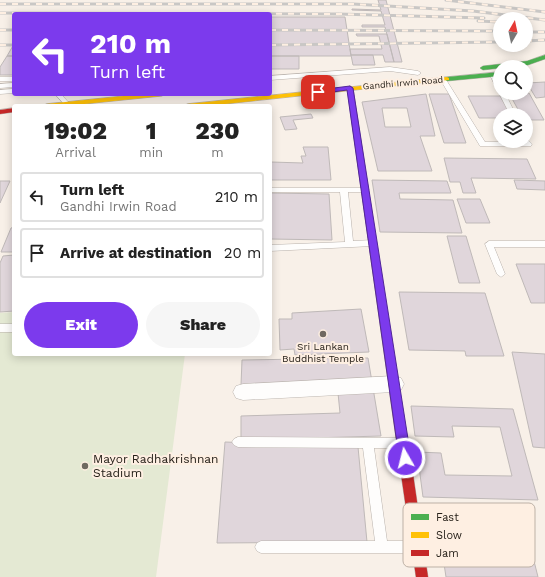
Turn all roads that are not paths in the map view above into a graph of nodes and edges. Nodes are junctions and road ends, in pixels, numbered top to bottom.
1 (545, 57) edge
2 (418, 73) junction
3 (493, 75) edge
4 (272, 78) edge
5 (0, 79) edge
6 (443, 79) junction
7 (12, 80) edge
8 (272, 84) edge
9 (12, 85) edge
10 (0, 86) edge
11 (350, 88) junction
12 (12, 91) edge
13 (0, 92) edge
14 (60, 96) edge
15 (104, 96) edge
16 (145, 96) edge
17 (111, 100) junction
18 (66, 104) joint
19 (205, 104) edge
20 (12, 110) edge
21 (0, 112) edge
22 (12, 119) edge
23 (0, 120) edge
24 (493, 144) edge
25 (272, 190) edge
26 (344, 190) junction
27 (365, 190) junction
28 (373, 243) junction
29 (348, 244) junction
30 (545, 244) edge
31 (272, 248) edge
32 (501, 274) dead end
33 (0, 328) edge
34 (12, 328) edge
35 (394, 384) junction
36 (243, 392) dead end
37 (238, 442) dead end
38 (368, 443) junction
39 (403, 443) junction
40 (412, 503) edge
41 (261, 547) dead end
42 (382, 547) junction
43 (403, 547) edge
44 (421, 567) edge
45 (422, 577) edge

1 - 2 main road, Gandhi Irwin Road
2 - 4 lane
2 - 8 main road, Gandhi Irwin Road
3 - 6 main road, Gandhi Irwin Road
5 - 7 lane
6 - 11 main road, Gandhi Irwin Road
6 - 24 lane
9 - 10 lane
11 - 19 main road, Gandhi Irwin Road
11 - 27 main road
12 - 13 lane
14 - 18 lane
15 - 17 lane
16 - 17 main road
17 - 18 main road
20 - 21 main road
22 - 23 main road
25 - 26 lane
26 - 27 lane
26 - 29 lane
27 - 28 main road
28 - 29 lane
28 - 35 main road
29 - 31 lane
30 - 32 lane
33 - 34 lane
35 - 36 street
35 - 39 main road
37 - 38 lane
38 - 39 lane
38 - 42 lane
39 - 40 main road
41 - 42 lane
42 - 43 lane
44 - 45 main road

